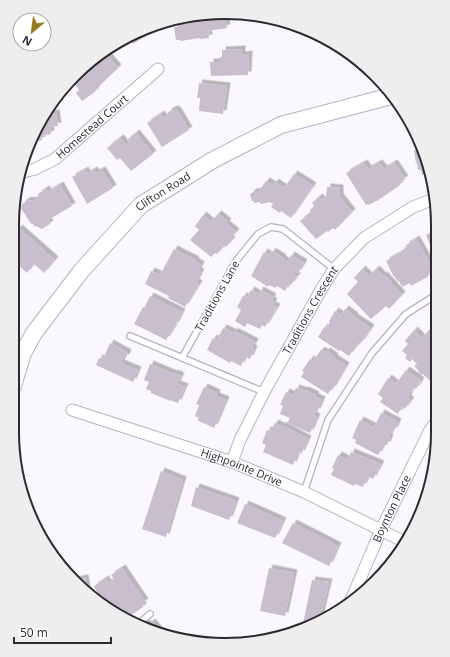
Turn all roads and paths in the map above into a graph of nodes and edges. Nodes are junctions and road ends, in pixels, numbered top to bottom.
1 (158, 70) dead end
2 (386, 97) edge
3 (26, 171) edge
4 (429, 201) edge
5 (334, 269) junction
6 (431, 298) edge
7 (130, 336) dead end
8 (182, 358) junction
9 (19, 366) edge
10 (264, 392) junction
11 (72, 410) dead end
12 (431, 429) edge
13 (232, 462) junction
14 (304, 492) junction
15 (381, 530) junction
16 (400, 539) edge
17 (355, 592) edge
18 (150, 614) dead end
19 (142, 620) edge

1 - 3 street, Homestead Court
2 - 9 main road, Clifton Road
4 - 5 street, Traditions Crescent
5 - 8 lane, Traditions Lane
5 - 10 street, Traditions Crescent
6 - 14 lane
7 - 8 lane
8 - 10 lane
10 - 13 street, Traditions Crescent
11 - 13 street, Highpointe Drive
12 - 15 street, Boynton Place
13 - 14 street, Highpointe Drive
14 - 15 street, Highpointe Drive
15 - 16 street, Highpointe Drive
15 - 17 street, Boynton Place
18 - 19 lane

